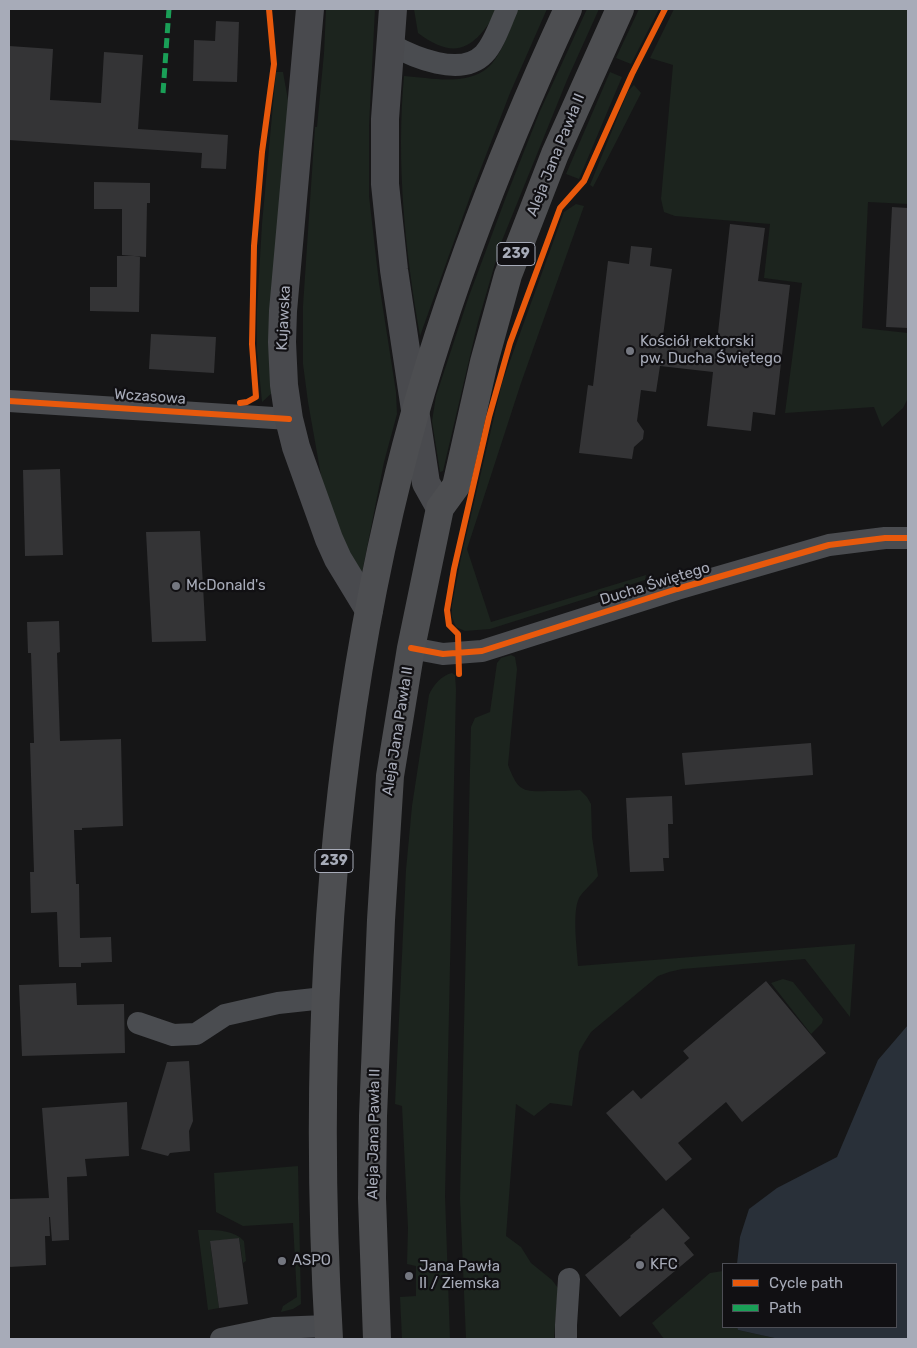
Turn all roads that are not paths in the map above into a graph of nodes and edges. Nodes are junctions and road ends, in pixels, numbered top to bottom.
1 (310, 9) edge
2 (393, 9) edge
3 (507, 9) edge
4 (568, 9) edge
5 (620, 9) edge
6 (390, 44) junction
7 (9, 401) edge
8 (415, 415) junction
9 (289, 419) junction
10 (440, 508) junction
11 (908, 538) edge
12 (369, 610) junction
13 (411, 648) junction
14 (324, 998) junction
15 (138, 1023) dead end
16 (569, 1279) dead end
17 (328, 1333) edge
18 (221, 1339) edge
19 (378, 1339) edge
20 (566, 1339) edge

1 - 9 main road, Kujawska
2 - 6 main road
3 - 6 street
4 - 8 main road, 239
5 - 10 main road, Aleja Jana Pawła II / 239
6 - 8 main road
7 - 9 street, Wczasowa
8 - 10 main road
8 - 12 main road, 239
9 - 12 main road, Kujawska
10 - 13 main road, Aleja Jana Pawła II / 239
11 - 13 street, Ducha Świętego
12 - 14 main road, 239
13 - 19 main road, Aleja Jana Pawła II / 239
14 - 15 street
14 - 17 main road, 239
16 - 20 street
17 - 18 street

